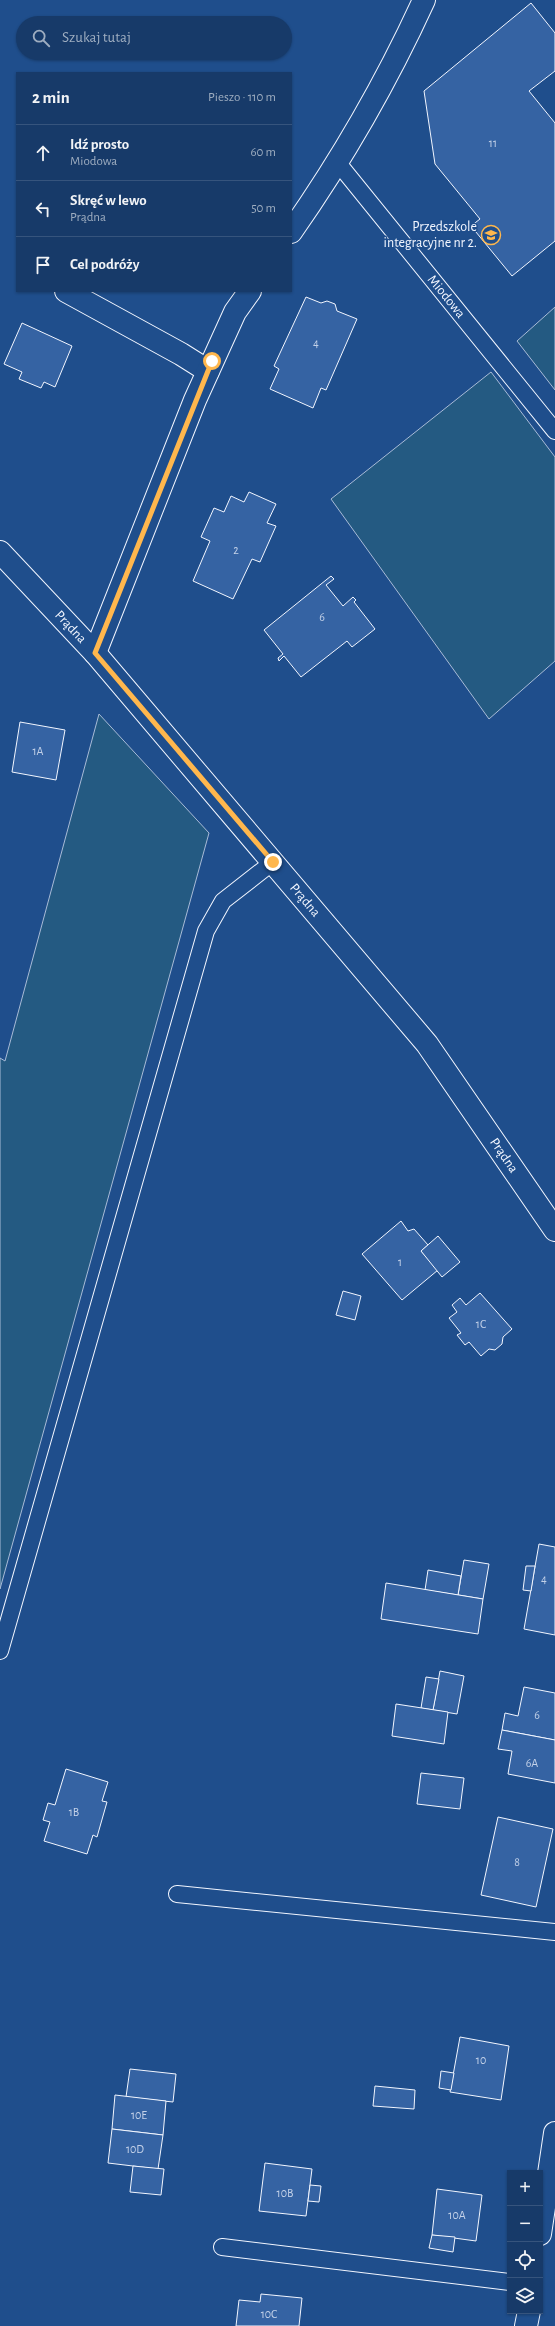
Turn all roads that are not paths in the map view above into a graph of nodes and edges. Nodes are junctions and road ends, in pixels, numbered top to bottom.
1 (424, 0) edge
2 (338, 163) junction
3 (292, 231) edge
4 (68, 292) edge
5 (249, 292) edge
6 (208, 371) junction
7 (555, 431) edge
8 (0, 552) edge
9 (95, 653) junction
10 (273, 862) junction
11 (555, 1230) edge
12 (0, 1651) edge
13 (177, 1894) dead end
14 (555, 1932) edge
15 (555, 2133) edge
16 (543, 2214) edge
17 (222, 2247) dead end
18 (507, 2282) edge
19 (528, 2314) edge
20 (526, 2326) edge

1 - 2 street
2 - 3 street
2 - 7 lane, Miodowa
4 - 6 street
5 - 6 street
6 - 9 street
8 - 9 street, Prądna
9 - 10 street, Prądna
10 - 11 street, Prądna
10 - 12 lane
13 - 14 lane
15 - 16 street
17 - 18 lane
19 - 20 street

